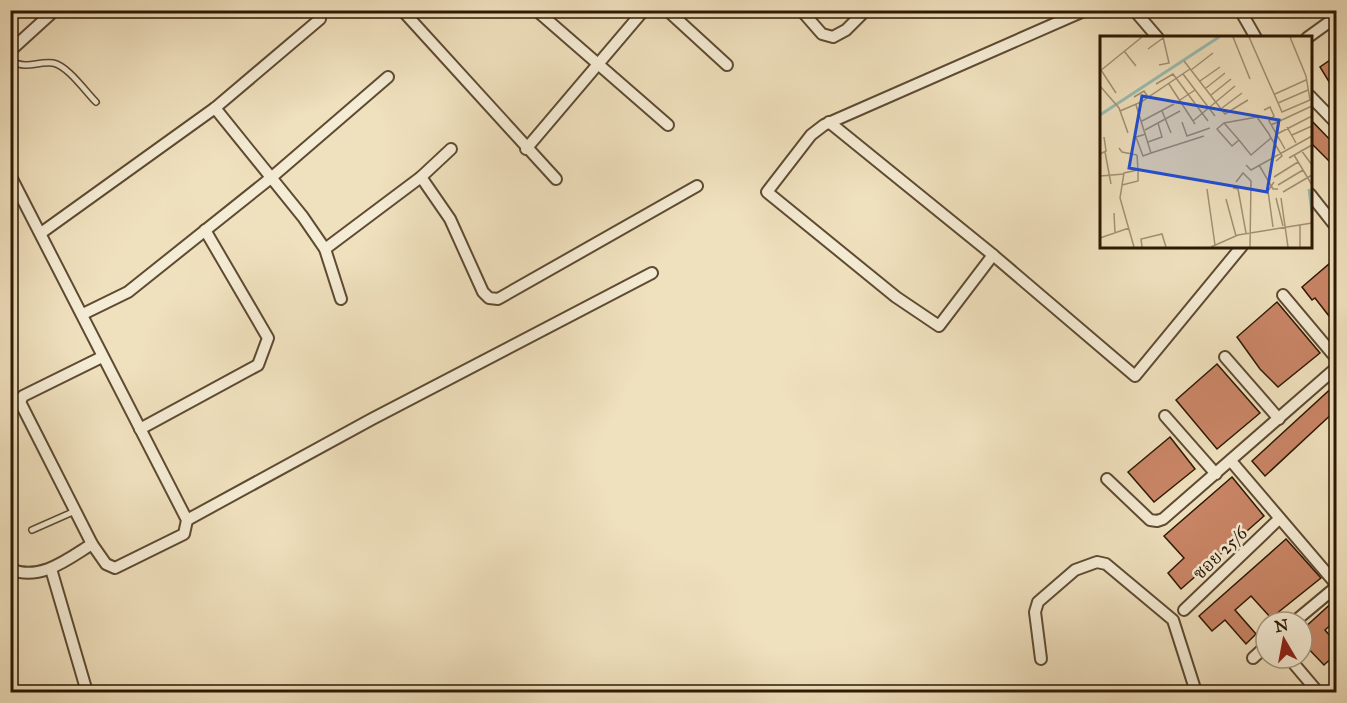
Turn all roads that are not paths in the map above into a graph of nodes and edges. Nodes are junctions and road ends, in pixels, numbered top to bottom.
1 (55, 10) edge
2 (402, 10) edge
3 (537, 10) edge
4 (644, 10) edge
5 (667, 10) edge
6 (801, 10) edge
7 (866, 10) edge
8 (1086, 10) edge
9 (1134, 10) edge
10 (1240, 10) edge
11 (1336, 17) edge
12 (320, 19) dead end
13 (1156, 36) edge
14 (1255, 36) edge
15 (1310, 36) edge
16 (10, 51) edge
17 (10, 61) edge
18 (727, 65) dead end
19 (598, 66) junction
20 (388, 77) dead end
21 (1311, 97) edge
22 (96, 102) dead end
23 (215, 108) junction
24 (829, 122) junction
25 (1336, 123) edge
26 (668, 125) dead end
27 (451, 149) dead end
28 (526, 149) junction
29 (10, 175) edge
30 (272, 177) junction
31 (421, 177) junction
32 (556, 179) dead end
33 (697, 186) dead end
34 (1311, 195) edge
35 (1336, 227) edge
36 (205, 230) junction
37 (41, 233) junction
38 (1240, 248) edge
39 (325, 249) junction
40 (993, 255) junction
41 (652, 273) dead end
42 (1283, 295) dead end
43 (341, 299) dead end
44 (83, 314) junction
45 (102, 357) junction
46 (1225, 357) dead end
47 (1336, 358) edge
48 (1336, 368) edge
49 (1165, 416) dead end
50 (1279, 419) junction
51 (140, 429) junction
52 (1231, 461) junction
53 (1216, 474) junction
54 (1107, 479) dead end
55 (75, 511) junction
56 (1279, 519) junction
57 (187, 520) junction
58 (32, 530) dead end
59 (92, 544) junction
60 (51, 569) junction
61 (11, 572) edge
62 (1336, 585) edge
63 (1184, 610) dead end
64 (1308, 610) edge
65 (1041, 659) dead end
66 (1299, 670) edge
67 (1317, 691) dead end
68 (87, 693) edge
69 (1196, 693) edge

1 - 16 street
2 - 28 street
3 - 19 street
4 - 19 street
5 - 18 street
6 - 7 street
8 - 24 street
9 - 13 street
10 - 14 street
11 - 15 street
12 - 23 street
17 - 22 lane
19 - 26 street
19 - 28 street
20 - 30 street
21 - 25 street
23 - 30 street
23 - 37 street
24 - 40 street
24 - 40 street
27 - 31 street
28 - 32 street
29 - 37 street
30 - 36 street
30 - 39 street
31 - 33 street
31 - 39 street
34 - 35 street
36 - 44 street
36 - 51 street
37 - 44 street
38 - 40 street
39 - 43 street
41 - 57 street
42 - 47 street
44 - 45 street
45 - 51 street
45 - 55 street
46 - 50 street
48 - 50 street
49 - 53 street
50 - 52 street
51 - 57 street
52 - 53 street
52 - 56 street
53 - 54 street
55 - 58 lane
55 - 59 street
56 - 62 street
56 - 63 street, ซอย 25/6
57 - 59 street
59 - 60 street
60 - 61 street
60 - 68 street
62 - 64 street
65 - 69 street
66 - 67 street

